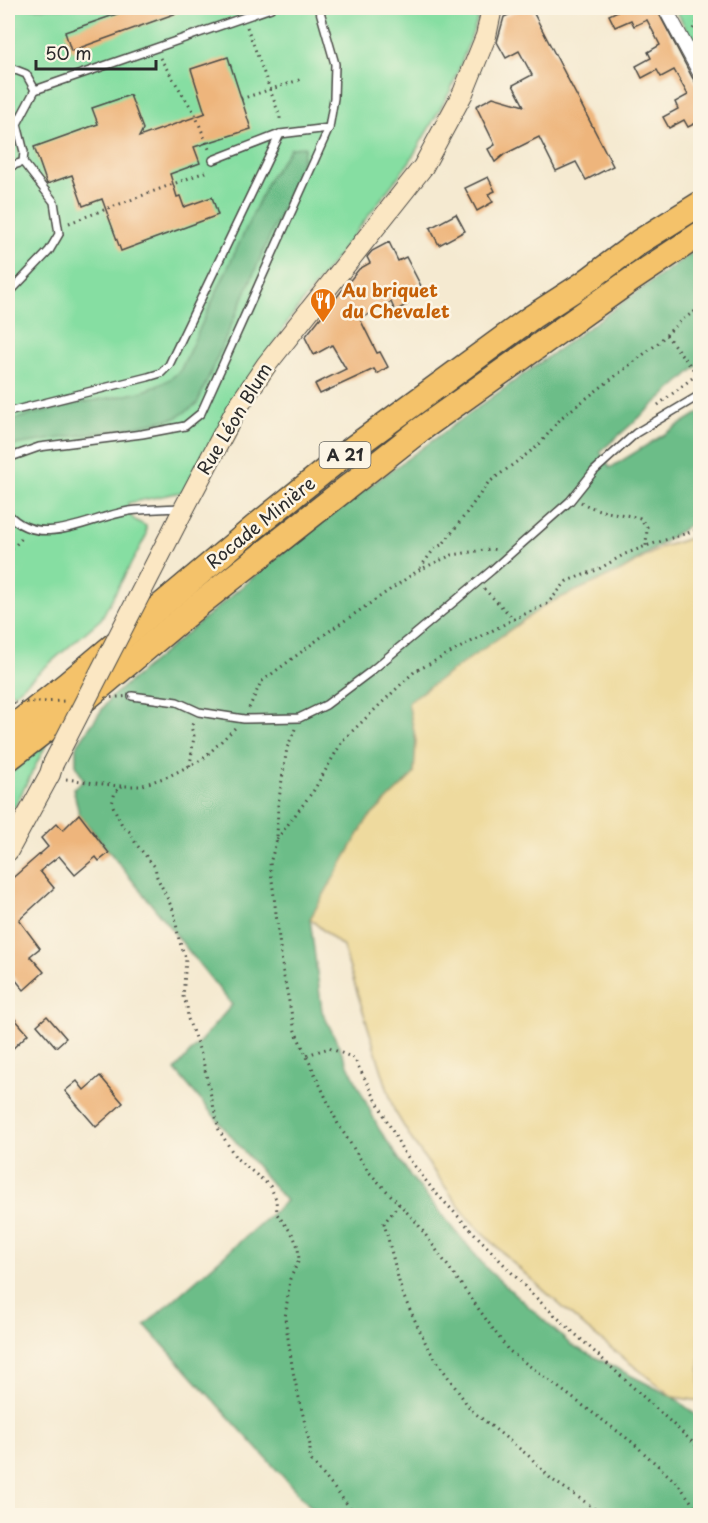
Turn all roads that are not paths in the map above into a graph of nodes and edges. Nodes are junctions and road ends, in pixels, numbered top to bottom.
1 (271, 8) edge
2 (319, 8) edge
3 (492, 8) edge
4 (665, 8) edge
5 (8, 67) edge
6 (700, 73) edge
7 (35, 90) junction
8 (329, 128) junction
9 (280, 134) junction
10 (213, 160) road end
11 (23, 162) junction
12 (8, 167) edge
13 (700, 204) edge
14 (700, 234) edge
15 (8, 294) edge
16 (700, 395) edge
17 (8, 412) edge
18 (8, 458) edge
19 (182, 513) junction
20 (8, 514) edge
21 (132, 696) dead end
22 (8, 731) edge
23 (8, 759) edge
24 (8, 851) edge

1 - 7 lane
2 - 8 lane
3 - 19 street, Rue Léon Blum
4 - 6 street
5 - 7 lane
7 - 11 lane
8 - 9 lane
8 - 18 lane
9 - 10 lane
9 - 17 lane
11 - 12 lane
11 - 15 lane
13 - 22 highway, Rocade Minière / A 21
14 - 23 highway, Rocade Minière / A 21
16 - 21 lane
19 - 20 lane
19 - 24 street, Rue Léon Blum, bridge

